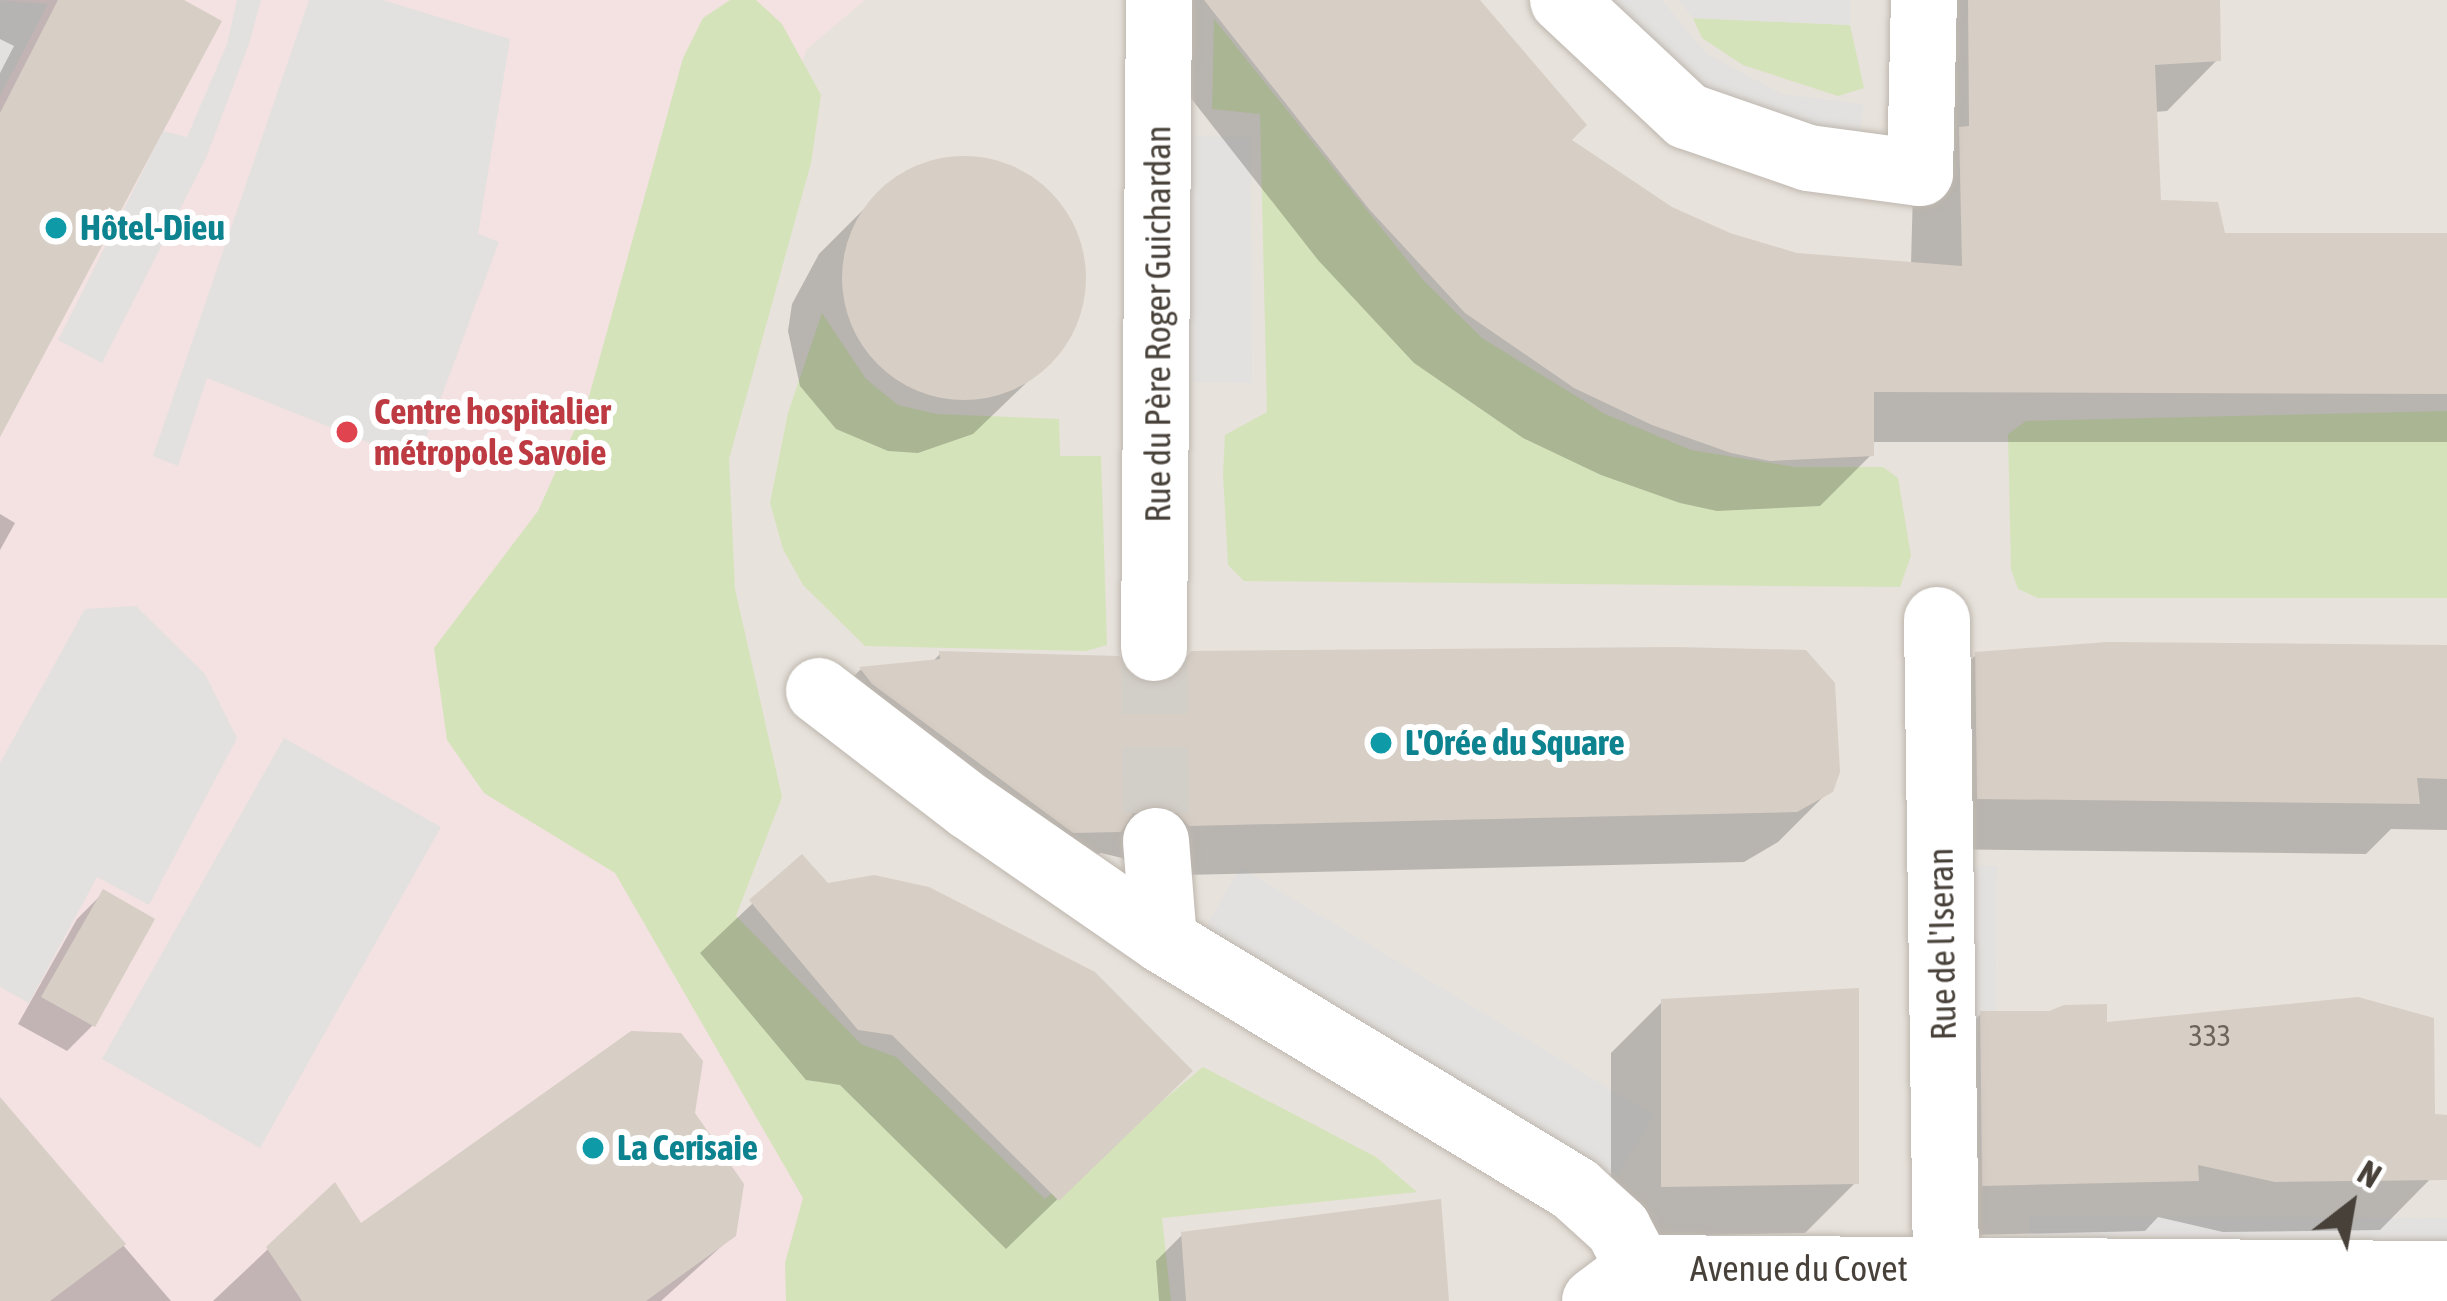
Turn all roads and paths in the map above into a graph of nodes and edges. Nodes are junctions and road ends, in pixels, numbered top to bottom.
1 (1159, 0) edge
2 (1563, 0) edge
3 (1924, 0) edge
4 (1937, 620) dead end
5 (1154, 648) tunnel mouth
6 (819, 691) dead end
7 (1156, 841) tunnel mouth
8 (1164, 941) junction
9 (1946, 1268) junction
10 (2447, 1274) edge
11 (1617, 1284) edge

1 - 5 street, Rue du Père Roger Guichardan
2 - 3 street
4 - 9 street, Rue de l'Iseran
6 - 8 street
7 - 8 street
8 - 11 street
9 - 10 street, Avenue du Covet
9 - 11 street, Avenue du Covet

